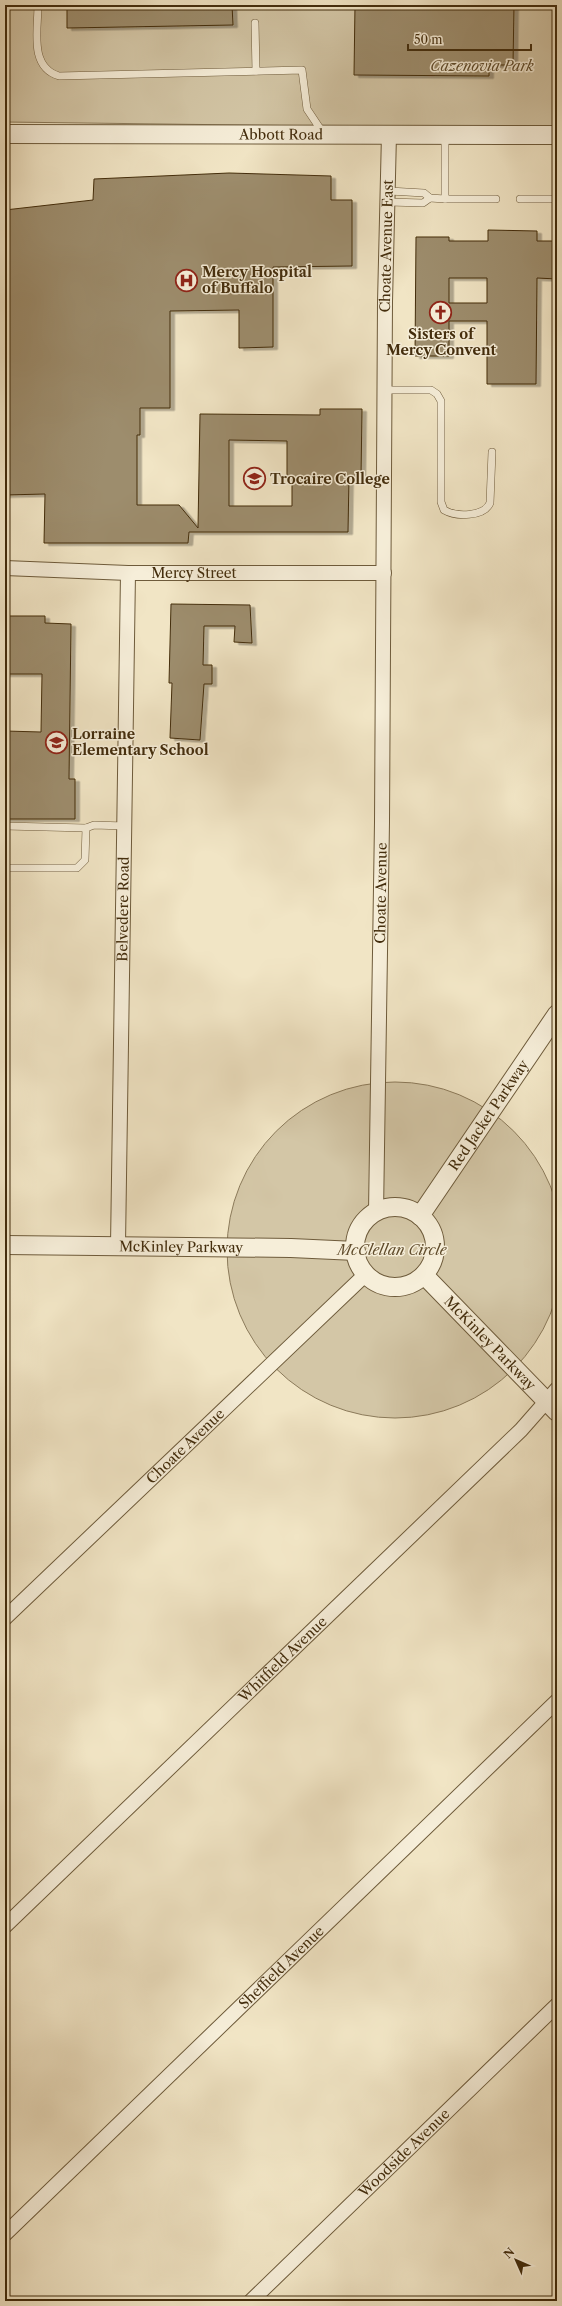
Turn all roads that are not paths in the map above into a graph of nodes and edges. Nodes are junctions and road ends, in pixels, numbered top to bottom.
1 (38, 5) edge
2 (255, 22) dead end
3 (256, 71) junction
4 (5, 134) edge
5 (389, 134) junction
6 (324, 135) junction
7 (557, 135) edge
8 (445, 136) junction
9 (389, 197) junction
10 (430, 198) junction
11 (445, 199) junction
12 (496, 199) dead end
13 (520, 199) dead end
14 (557, 199) edge
15 (385, 390) junction
16 (492, 452) dead end
17 (5, 568) edge
18 (128, 573) junction
19 (384, 573) junction
20 (5, 826) edge
21 (125, 826) junction
22 (86, 828) junction
23 (5, 868) edge
24 (557, 1014) edge
25 (376, 1213) junction
26 (420, 1216) junction
27 (5, 1245) edge
28 (118, 1245) junction
29 (356, 1251) junction
30 (366, 1274) junction
31 (424, 1275) junction
32 (554, 1401) edge
33 (5, 1618) edge
34 (557, 1701) edge
35 (5, 1926) edge
36 (557, 2005) edge
37 (5, 2234) edge
38 (251, 2301) edge

1 - 3 lane
2 - 3 lane
3 - 6 lane
4 - 6 street, Abbott Road
5 - 6 street, Abbott Road
5 - 8 street, Abbott Road
5 - 9 street, Choate Avenue East
7 - 8 street, Abbott Road
8 - 11 lane
9 - 10 lane
9 - 10 lane
9 - 15 street, Choate Avenue East
10 - 11 lane
11 - 12 lane
13 - 14 lane
15 - 16 lane
15 - 19 street, Choate Avenue East
17 - 18 street, Mercy Street
18 - 19 street, Mercy Street
18 - 21 street, Belvedere Road
19 - 25 street, Choate Avenue
20 - 22 lane
21 - 22 lane
21 - 28 street, Belvedere Road
22 - 23 lane
24 - 26 street, Red Jacket Parkway
25 - 26 street
25 - 29 street
26 - 31 street
27 - 28 street, McKinley Parkway
28 - 29 street, McKinley Parkway
29 - 30 street
30 - 31 street
30 - 33 street, Choate Avenue
31 - 32 street, McKinley Parkway
32 - 35 street, Whitfield Avenue
34 - 37 street, Sheffield Avenue
36 - 38 street, Woodside Avenue

